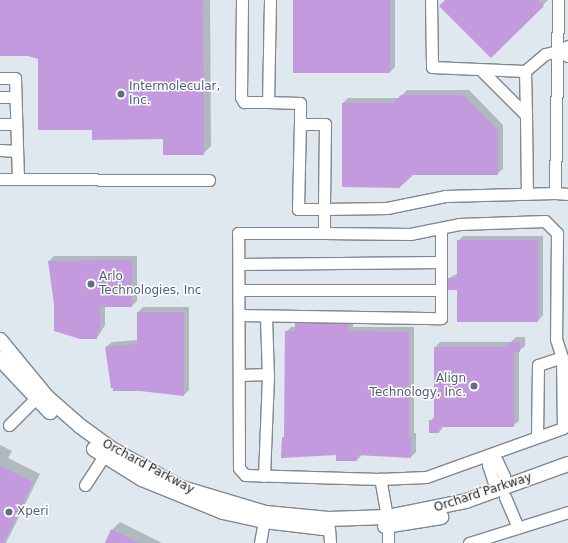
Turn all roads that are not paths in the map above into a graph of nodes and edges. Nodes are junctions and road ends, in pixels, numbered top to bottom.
1 (242, 0) edge
2 (270, 0) edge
3 (431, 0) edge
4 (558, 0) edge
5 (565, 51) edge
6 (481, 70) junction
7 (525, 71) junction
8 (0, 78) edge
9 (0, 97) edge
10 (15, 97) junction
11 (268, 102) junction
12 (526, 115) junction
13 (0, 124) edge
14 (16, 124) junction
15 (300, 124) junction
16 (0, 150) edge
17 (17, 151) junction
18 (0, 179) edge
19 (18, 179) junction
20 (209, 180) dead end
21 (555, 193) junction
22 (527, 194) junction
23 (568, 194) edge
24 (324, 209) junction
25 (441, 228) junction
26 (324, 233) junction
27 (441, 262) junction
28 (239, 264) junction
29 (239, 290) junction
30 (441, 290) junction
31 (239, 315) junction
32 (266, 316) junction
33 (0, 340) edge
34 (566, 358) edge
35 (0, 359) edge
36 (268, 374) junction
37 (239, 375) junction
38 (41, 398) junction
39 (9, 425) dead end
40 (537, 437) junction
41 (107, 452) junction
42 (489, 456) junction
43 (568, 464) edge
44 (568, 474) edge
45 (264, 476) junction
46 (380, 479) junction
47 (85, 485) dead end
48 (503, 493) junction
49 (568, 512) edge
50 (265, 517) junction
51 (387, 522) junction
52 (518, 527) junction
53 (329, 528) junction
54 (260, 543) edge
55 (330, 543) edge
56 (388, 543) edge
57 (469, 543) edge

1 - 11 lane
2 - 11 lane
3 - 6 lane
4 - 5 lane
5 - 7 lane
5 - 21 lane
6 - 7 lane
6 - 12 lane
7 - 12 lane
8 - 10 lane
9 - 10 lane
10 - 14 lane
11 - 15 lane
12 - 22 lane
13 - 14 lane
14 - 17 lane
15 - 24 lane
15 - 24 lane
16 - 17 lane
17 - 19 lane
18 - 19 lane
19 - 20 lane
21 - 22 lane
21 - 23 lane
22 - 24 lane
24 - 26 lane
25 - 26 lane
25 - 27 lane
25 - 34 lane
26 - 28 lane
27 - 28 lane
27 - 30 lane
28 - 29 lane
29 - 30 lane
29 - 31 lane
30 - 32 lane
31 - 32 lane
31 - 37 lane
32 - 36 lane
33 - 38 main road, Orchard Parkway
34 - 40 lane
34 - 40 lane
35 - 38 main road, Orchard Parkway
36 - 37 lane
36 - 45 lane
37 - 45 lane
38 - 39 lane
38 - 41 main road, Orchard Parkway
40 - 42 lane
41 - 47 lane
41 - 50 main road, Orchard Parkway
42 - 46 lane
42 - 48 lane
43 - 48 main road, Orchard Parkway
44 - 48 main road, Orchard Parkway
45 - 46 lane
46 - 51 lane
48 - 51 main road, Orchard Parkway
48 - 52 lane
49 - 52 lane
50 - 51 main road, Orchard Parkway
50 - 53 main road, Orchard Parkway
50 - 54 lane
51 - 53 main road, Orchard Parkway
51 - 56 lane
52 - 57 lane
53 - 55 lane

